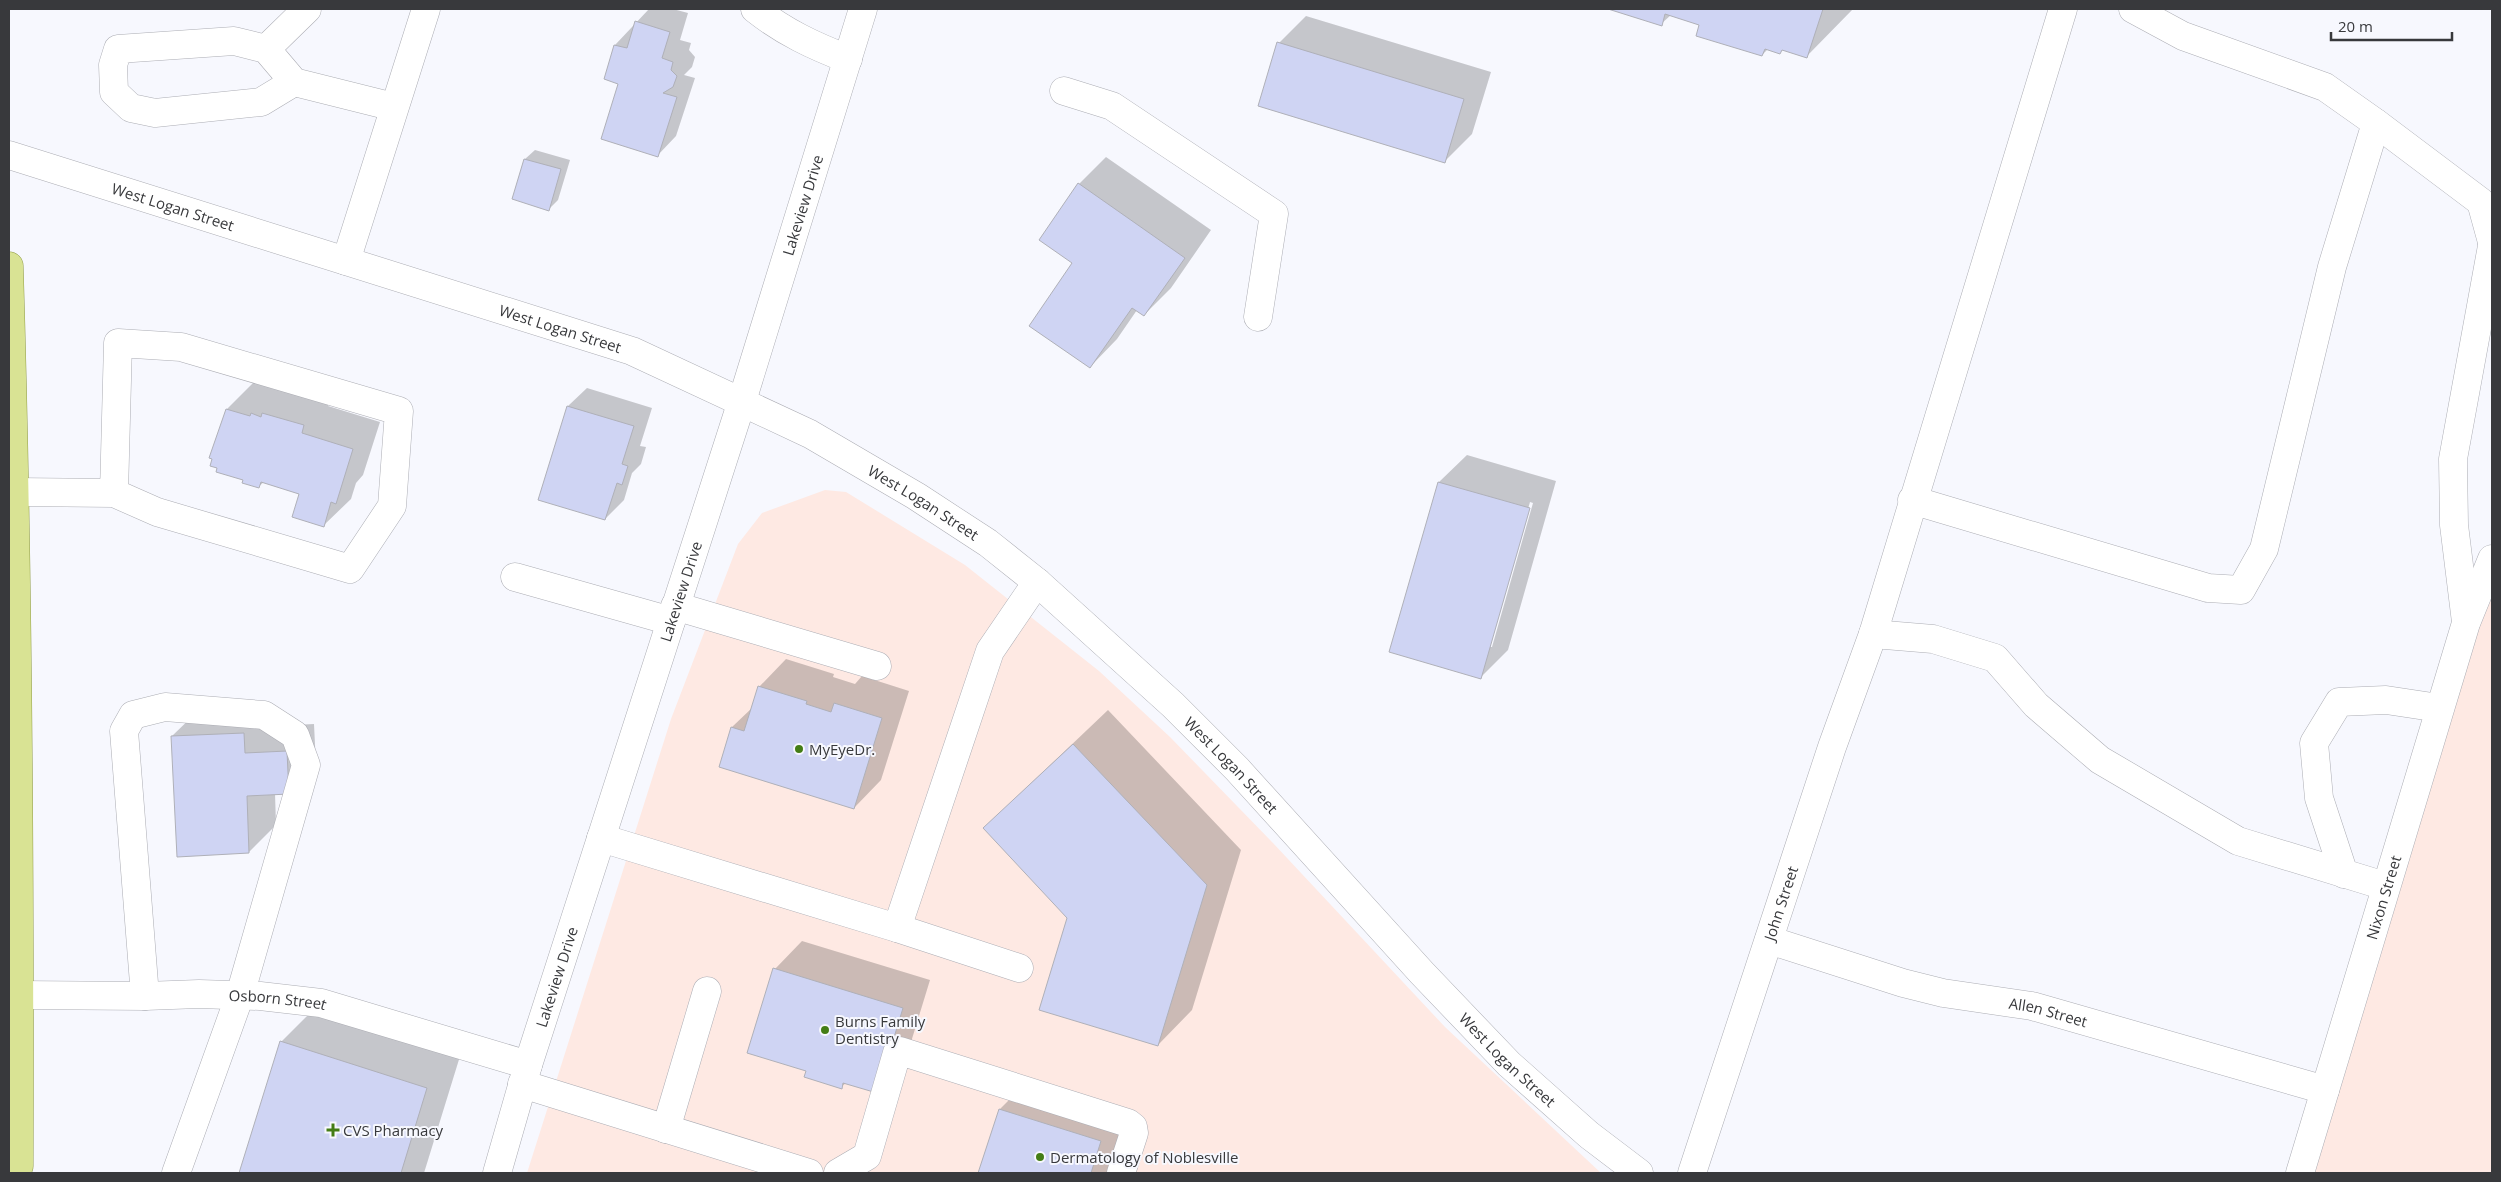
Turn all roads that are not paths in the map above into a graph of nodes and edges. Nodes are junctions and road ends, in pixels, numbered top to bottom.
1 (307, 9) edge
2 (426, 9) edge
3 (755, 9) edge
4 (863, 9) edge
5 (2063, 9) edge
6 (2133, 9) edge
7 (266, 49) junction
8 (848, 59) junction
9 (294, 82) junction
10 (1064, 91) dead end
11 (394, 107) junction
12 (2376, 123) junction
13 (9, 155) edge
14 (2492, 242) edge
15 (2492, 246) edge
16 (346, 260) junction
17 (9, 266) edge
18 (1258, 317) dead end
19 (742, 401) junction
20 (16, 492) junction
21 (114, 493) junction
22 (1912, 500) junction
23 (2492, 559) edge
24 (515, 577) dead end
25 (1037, 582) junction
26 (673, 613) junction
27 (2466, 623) junction
28 (1873, 634) junction
29 (877, 666) dead end
30 (2439, 708) junction
31 (601, 838) junction
32 (2344, 874) junction
33 (2385, 886) junction
34 (897, 928) junction
35 (1769, 940) junction
36 (14, 964) edge
37 (1019, 968) dead end
38 (707, 990) dead end
39 (240, 995) junction
40 (145, 996) junction
41 (16, 1008) edge
42 (525, 1075) junction
43 (2325, 1090) junction
44 (666, 1129) junction
45 (19, 1171) edge
46 (176, 1173) edge
47 (497, 1173) edge
48 (809, 1173) edge
49 (838, 1173) edge
50 (1121, 1173) edge
51 (1640, 1173) edge
52 (1692, 1173) edge
53 (2300, 1173) edge

1 - 7 street
2 - 11 street
3 - 8 street
4 - 8 street, Lakeview Drive
5 - 22 street, John Street
6 - 12 street
7 - 9 street
7 - 9 street
8 - 19 street, Lakeview Drive
9 - 11 street
10 - 18 street
11 - 16 street
12 - 14 street
12 - 22 street
13 - 16 street, West Logan Street
15 - 27 street
16 - 19 street, West Logan Street
17 - 20 main road
19 - 25 street, West Logan Street
19 - 26 street, Lakeview Drive
20 - 21 street
20 - 36 main road
21 - 21 street
22 - 28 street, John Street
23 - 27 street, Nixon Street
24 - 26 street
25 - 34 street
25 - 51 street, West Logan Street
26 - 29 street
26 - 31 street, Lakeview Drive
27 - 30 street, Nixon Street
28 - 32 street
28 - 35 street, John Street
30 - 32 street
30 - 33 street, Nixon Street
31 - 34 street
31 - 42 street, Lakeview Drive
32 - 33 street
33 - 43 street, Nixon Street
34 - 37 street
35 - 43 street, Allen Street
35 - 52 street, John Street
36 - 41 main road
38 - 44 street
39 - 40 street, Osborn Street
39 - 40 street
39 - 42 street, Osborn Street
39 - 46 street
40 - 41 street, Osborn Street
41 - 45 main road
42 - 44 street, Osborn Street
42 - 47 street, Lakeview Drive
43 - 53 street, Nixon Street
44 - 48 street, Osborn Street
49 - 50 street

